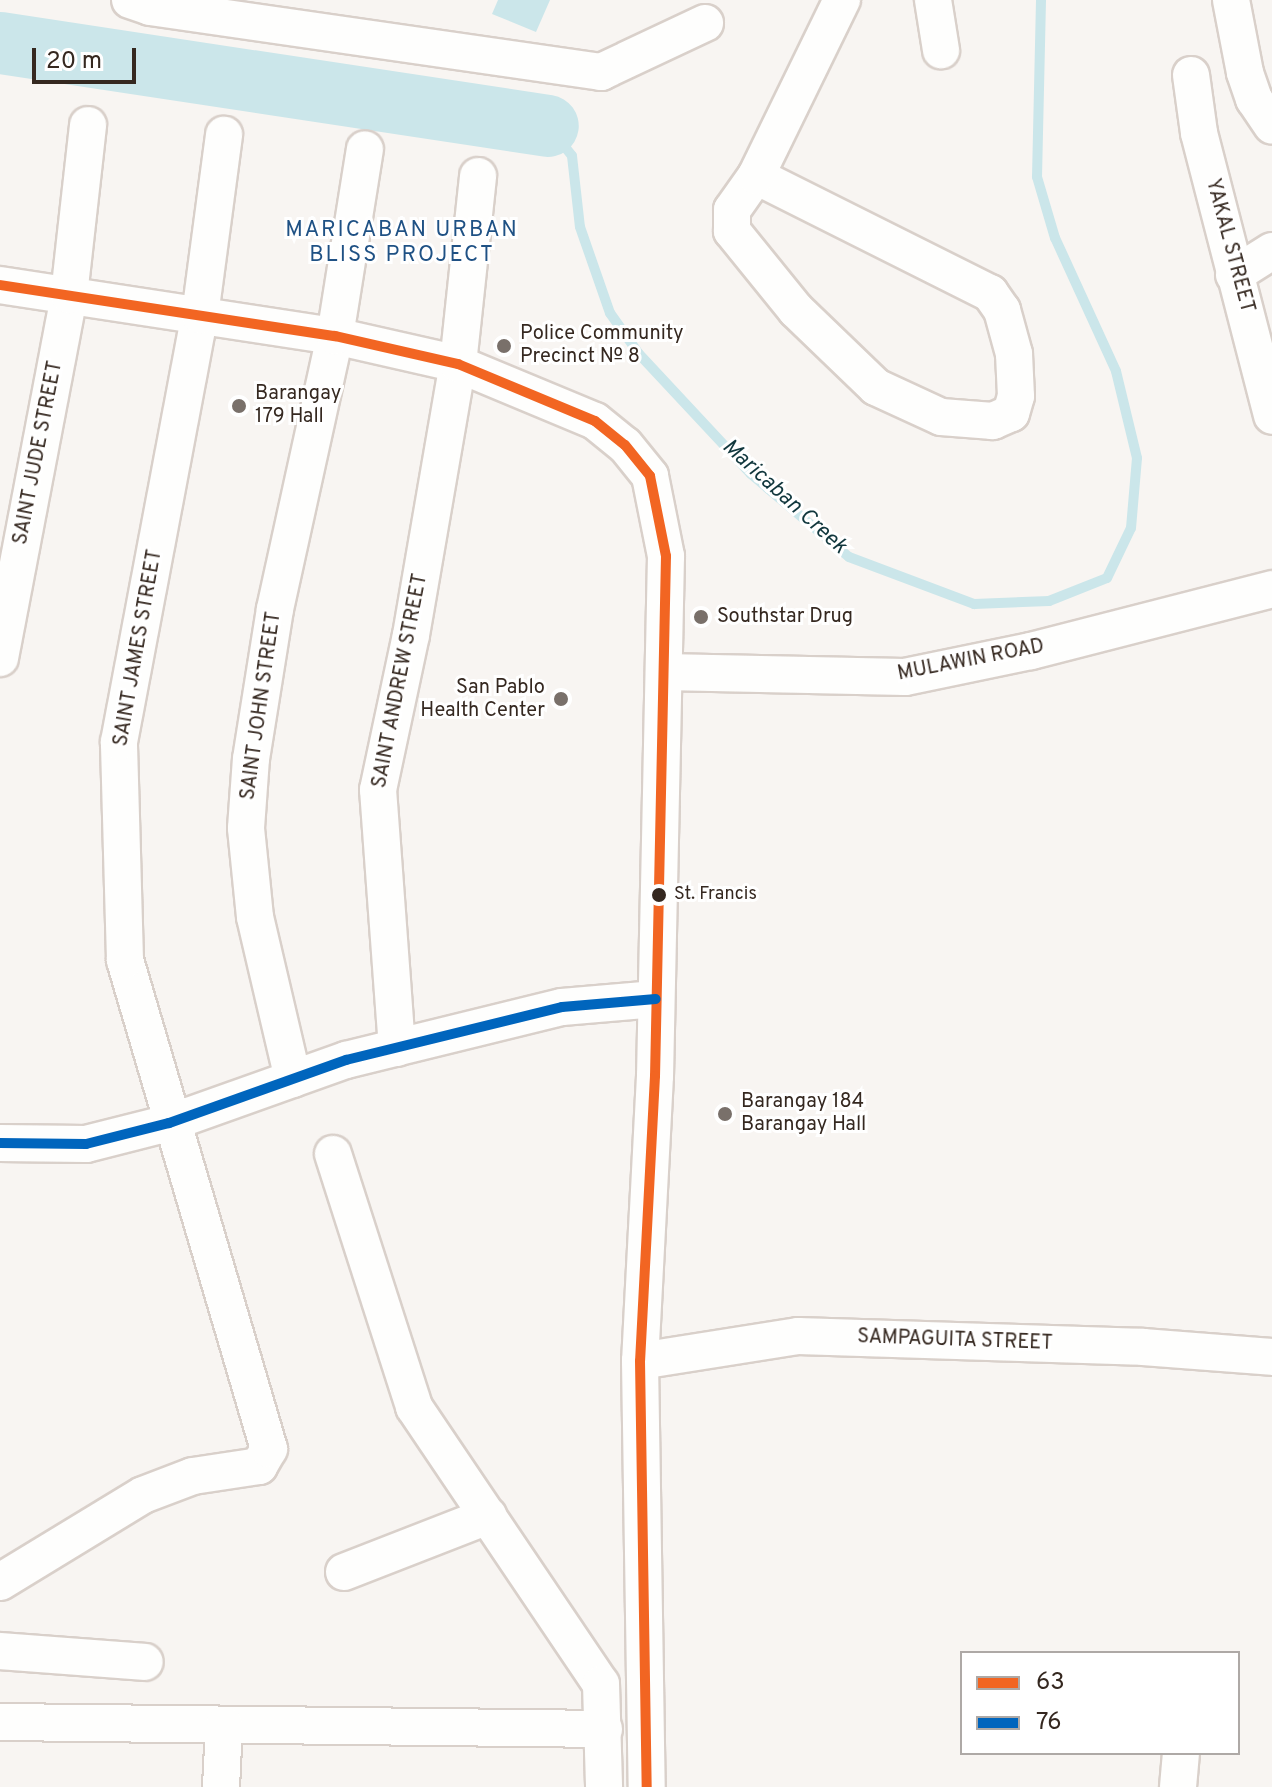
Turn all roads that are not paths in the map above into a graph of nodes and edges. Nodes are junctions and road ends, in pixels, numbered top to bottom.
1 (130, 0) edge
2 (842, 0) edge
3 (933, 0) edge
4 (1231, 0) edge
5 (705, 23) dead end
6 (941, 50) dead end
7 (1191, 75) dead end
8 (88, 125) dead end
9 (1272, 126) edge
10 (224, 135) dead end
11 (365, 149) dead end
12 (478, 176) dead end
13 (756, 176) junction
14 (1272, 251) edge
15 (1234, 275) junction
16 (0, 285) edge
17 (69, 295) junction
18 (200, 315) junction
19 (335, 336) junction
20 (458, 364) junction
21 (1272, 416) edge
22 (1272, 589) edge
23 (0, 658) edge
24 (664, 672) junction
25 (656, 999) junction
26 (397, 1048) junction
27 (293, 1079) junction
28 (169, 1123) junction
29 (0, 1143) edge
30 (333, 1154) dead end
31 (1272, 1357) edge
32 (640, 1361) junction
33 (488, 1516) junction
34 (344, 1572) dead end
35 (0, 1582) edge
36 (0, 1651) edge
37 (145, 1662) dead end
38 (0, 1722) edge
39 (224, 1725) junction
40 (604, 1729) junction
41 (1181, 1755) edge
42 (221, 1787) edge
43 (604, 1787) edge
44 (647, 1787) edge
45 (1178, 1787) edge

1 - 5 street
2 - 13 street
3 - 6 street
4 - 9 street
7 - 15 street, YAKAL STREET
8 - 17 street, SAINT JUDE STREET
10 - 18 street, SAINT JAMES STREET
11 - 19 street, SAINT JOHN STREET
12 - 20 street, SAINT ANDREW STREET
13 - 13 street
14 - 15 street
15 - 21 street, YAKAL STREET
16 - 17 street
17 - 18 street
17 - 23 street, SAINT JUDE STREET
18 - 19 street
18 - 28 street, SAINT JAMES STREET
19 - 20 street
19 - 27 street, SAINT JOHN STREET
20 - 24 street
20 - 26 street, SAINT ANDREW STREET
22 - 24 street, MULAWIN ROAD
24 - 25 street
25 - 26 street
25 - 32 street
26 - 27 street
27 - 28 street
28 - 29 street
28 - 35 street, SAINT JAMES STREET
30 - 33 street
31 - 32 street, SAMPAGUITA STREET
32 - 44 street
33 - 34 street
33 - 40 street
36 - 37 street
38 - 39 street
39 - 40 street
39 - 42 street
40 - 43 street
41 - 45 street

